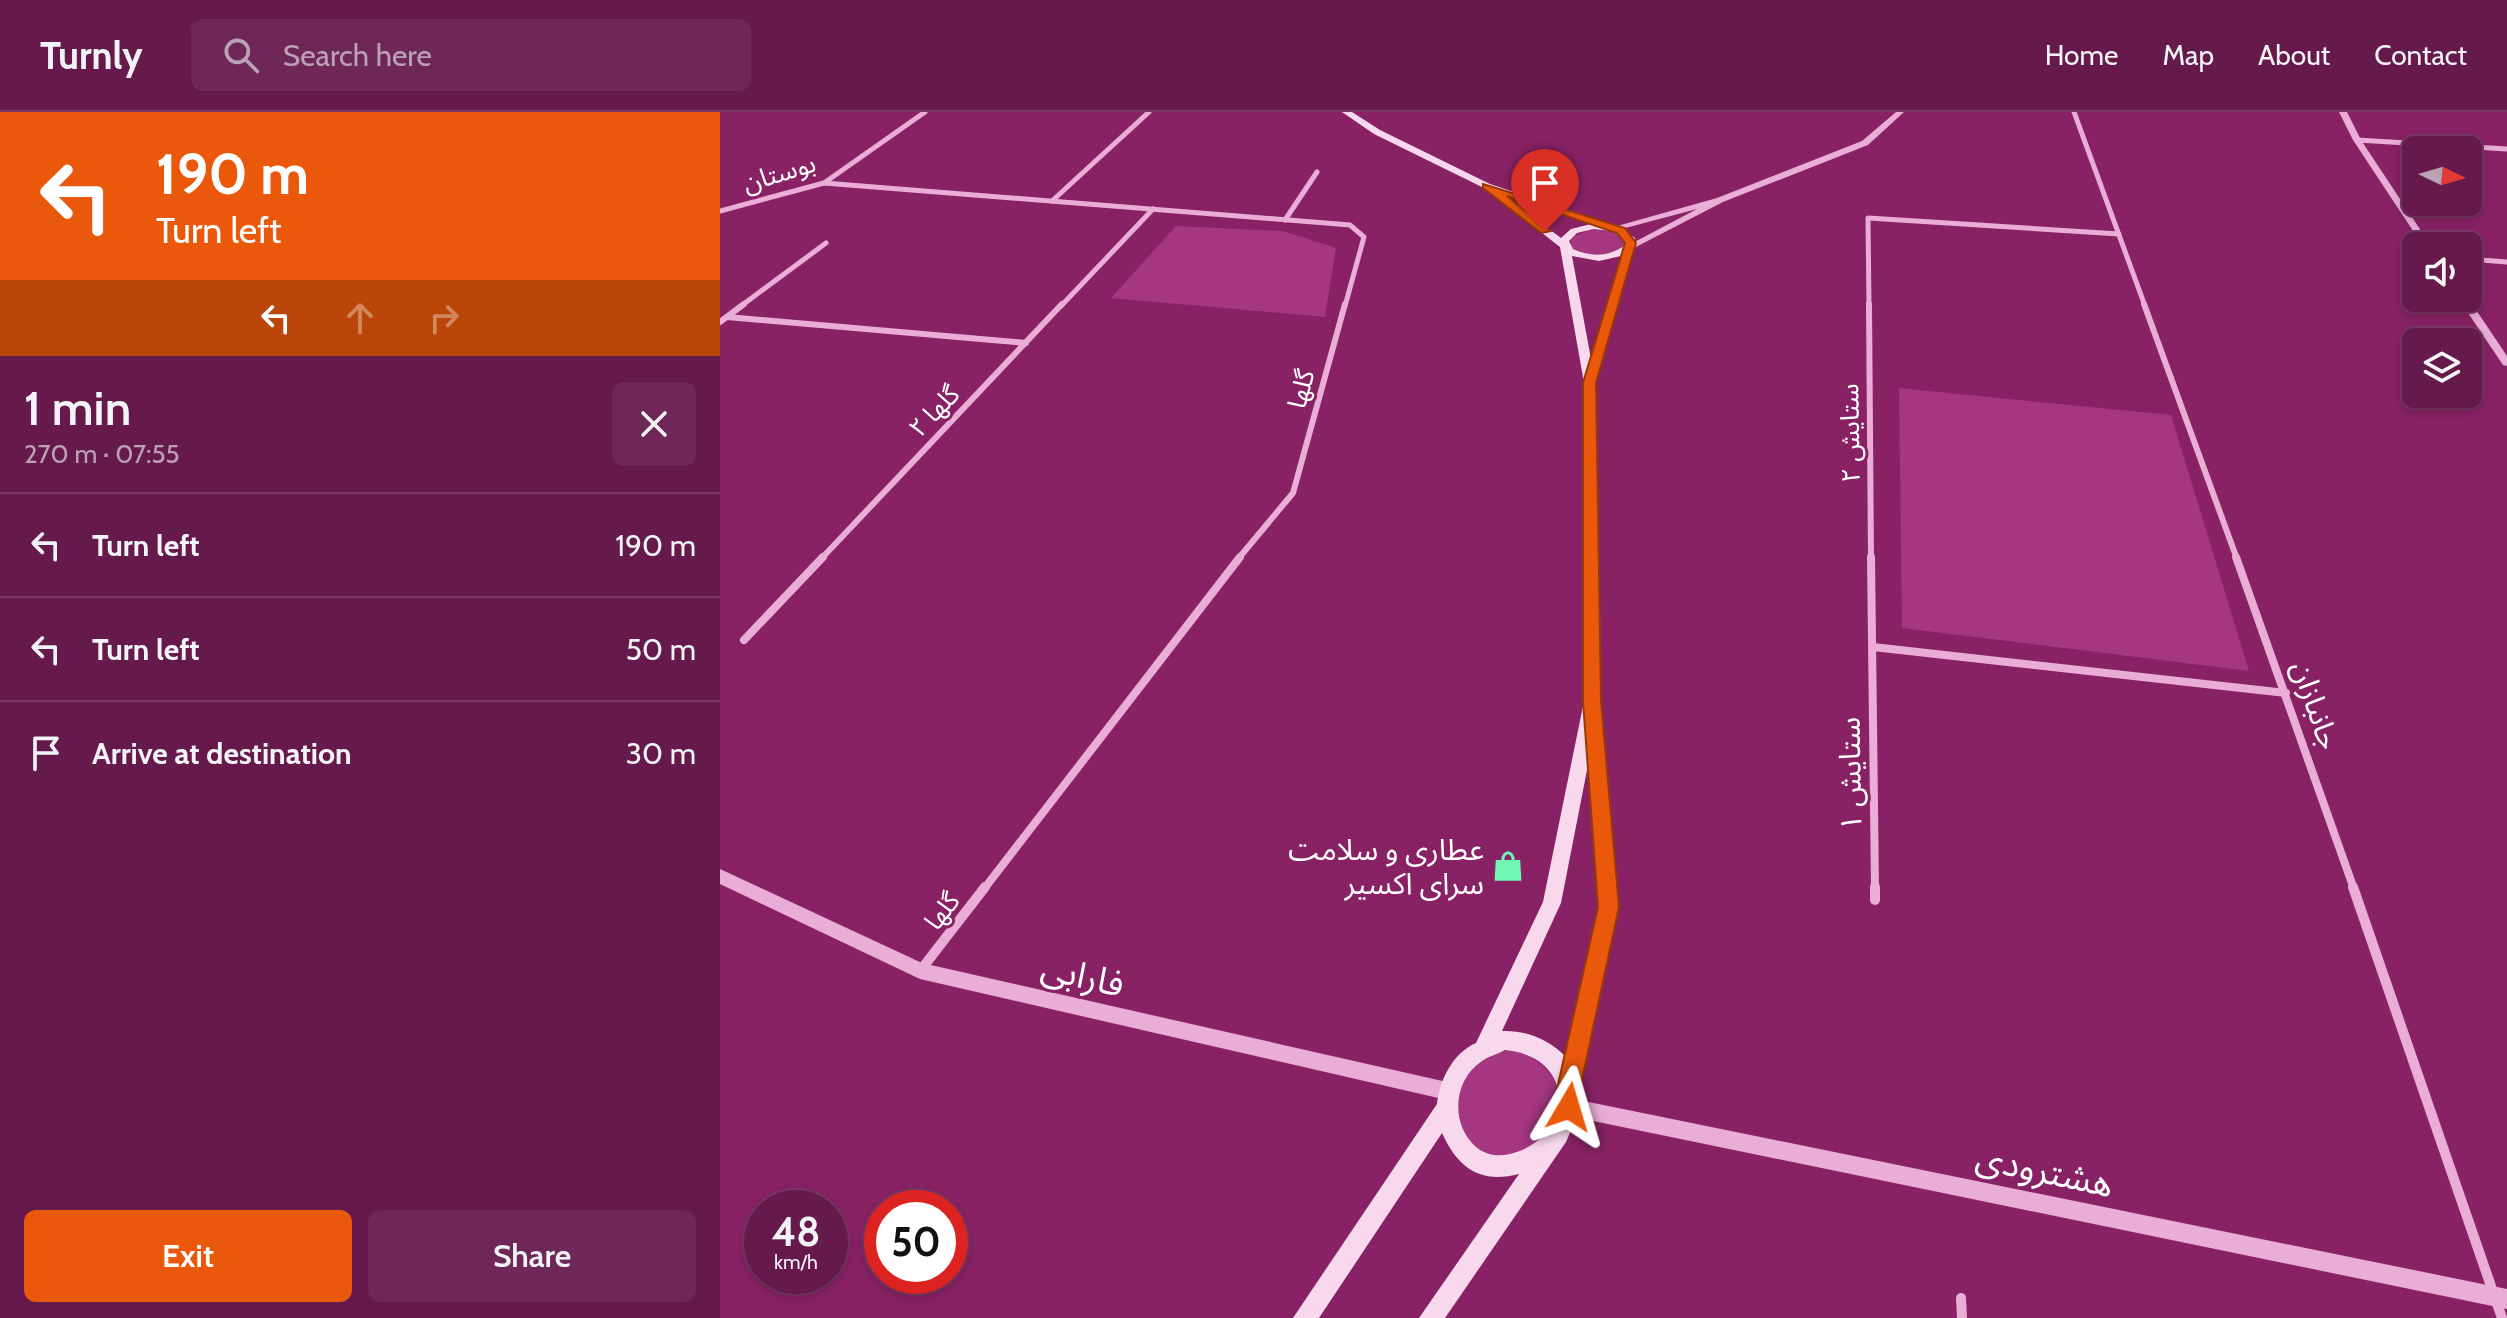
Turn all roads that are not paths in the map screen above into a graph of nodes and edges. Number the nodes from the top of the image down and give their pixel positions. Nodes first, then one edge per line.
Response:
1 (925, 112) edge
2 (1149, 112) edge
3 (1346, 112) edge
4 (1900, 112) edge
5 (2074, 112) edge
6 (2343, 112) edge
7 (2357, 140) junction
8 (2507, 149) edge
9 (1317, 172) dead end
10 (824, 183) junction
11 (1487, 186) junction
12 (1720, 200) junction
13 (1052, 201) junction
14 (1153, 209) junction
15 (720, 211) edge
16 (1285, 220) junction
17 (1614, 228) junction
18 (2418, 232) edge
19 (2119, 234) junction
20 (826, 243) dead end
21 (1565, 246) junction
22 (1629, 247) junction
23 (2482, 260) edge
24 (2507, 262) edge
25 (2472, 312) edge
26 (727, 317) junction
27 (720, 322) edge
28 (1026, 343) junction
29 (2507, 363) edge
30 (1590, 383) junction
31 (744, 640) dead end
32 (1873, 647) junction
33 (2286, 693) junction
34 (1592, 701) junction
35 (720, 876) edge
36 (1875, 900) dead end
37 (920, 971) junction
38 (1485, 1045) junction
39 (1568, 1098) junction
40 (1446, 1100) junction
41 (1555, 1141) junction
42 (1961, 1298) dead end
43 (2501, 1298) edge
44 (1305, 1318) edge
45 (1431, 1318) edge
46 (1962, 1318) edge
47 (2502, 1318) edge

1 - 10 street, بوستان
2 - 13 street
3 - 11 main road
4 - 12 street
5 - 19 street, جانبازان
6 - 7 street
7 - 8 street
7 - 18 street
9 - 16 street
10 - 13 street, گلها
10 - 15 street, بوستان
11 - 17 main road
11 - 21 main road
12 - 17 street
12 - 22 street
13 - 14 street, گلها
14 - 16 street, گلها
14 - 28 street, گلها ۲
16 - 37 street, گلها
17 - 21 main road
17 - 22 main road
19 - 32 street, ستایش ۲
19 - 33 street, جانبازان
20 - 26 street
21 - 22 main road
21 - 30 main road
22 - 30 main road
23 - 24 street
25 - 29 street
26 - 27 street
26 - 28 street
28 - 31 street, گلها ۲
30 - 34 main road
32 - 33 street
32 - 36 street, ستایش ۱
33 - 43 street, جانبازان
34 - 38 main road
34 - 39 main road
35 - 37 street, فارابی
37 - 40 street, فارابی
38 - 39 main road
38 - 40 main road
39 - 41 main road
39 - 43 street, هشترودی
40 - 41 main road
40 - 44 main road
41 - 45 main road
42 - 46 street
43 - 47 street, جانبازان

